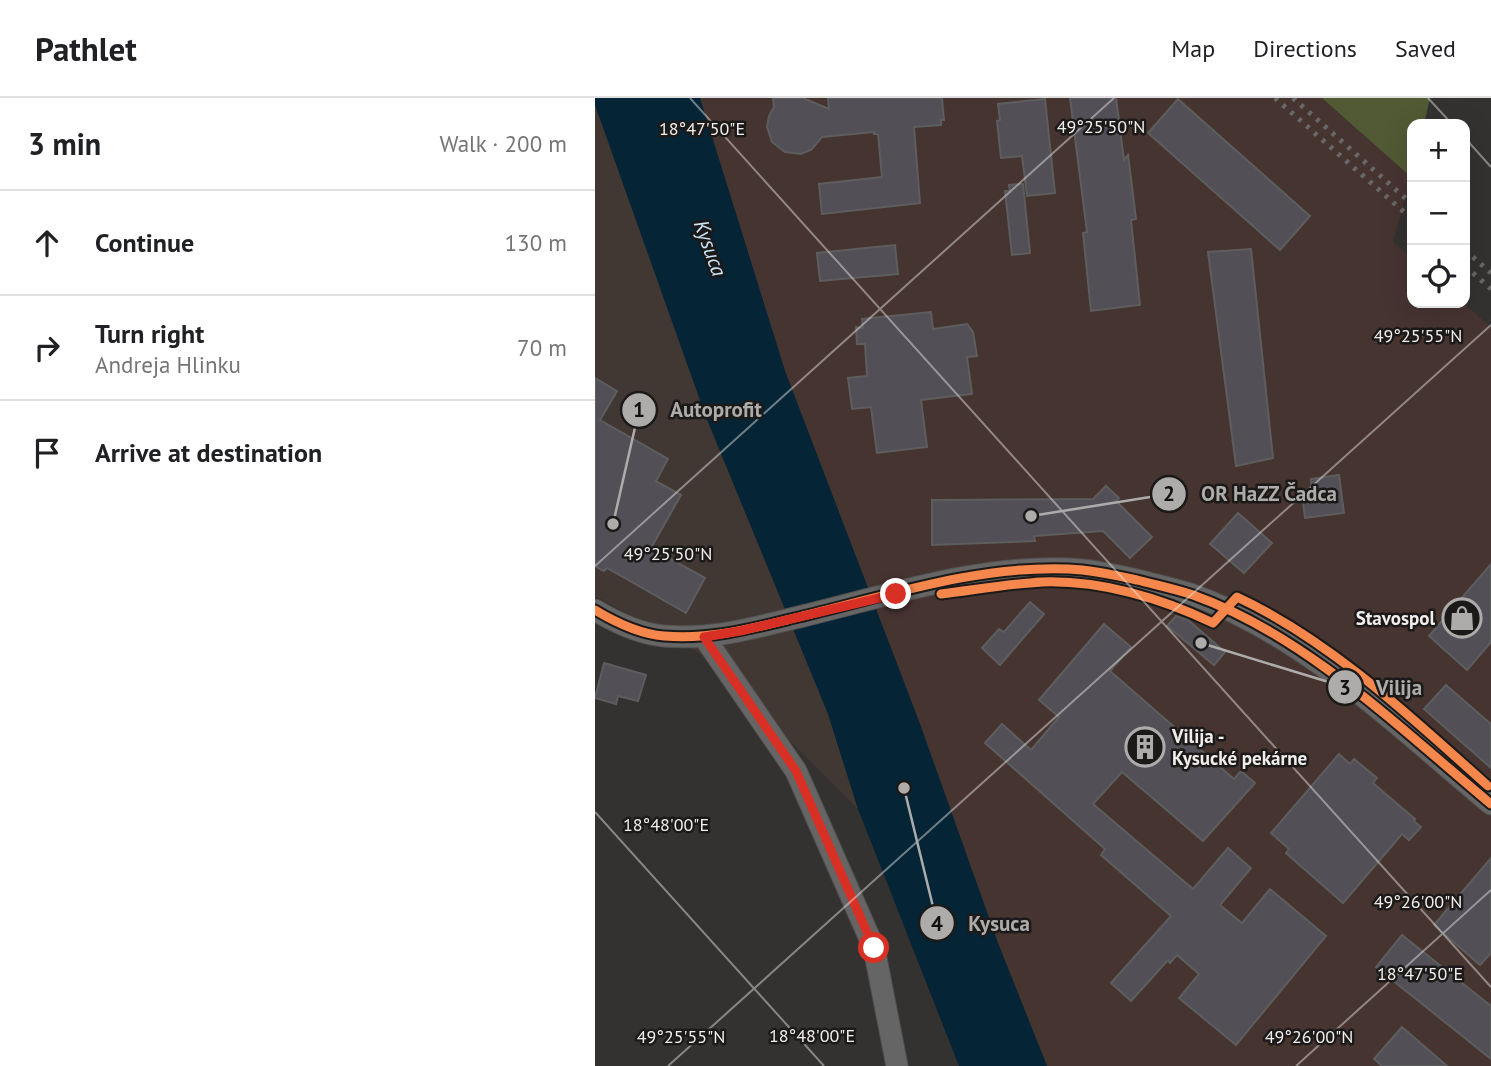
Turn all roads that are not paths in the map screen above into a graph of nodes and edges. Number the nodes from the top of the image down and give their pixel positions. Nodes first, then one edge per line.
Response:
1 (595, 610) edge
2 (704, 637) junction
3 (1491, 804) edge
4 (897, 1066) edge

1 - 2 street
2 - 3 street
2 - 4 street

